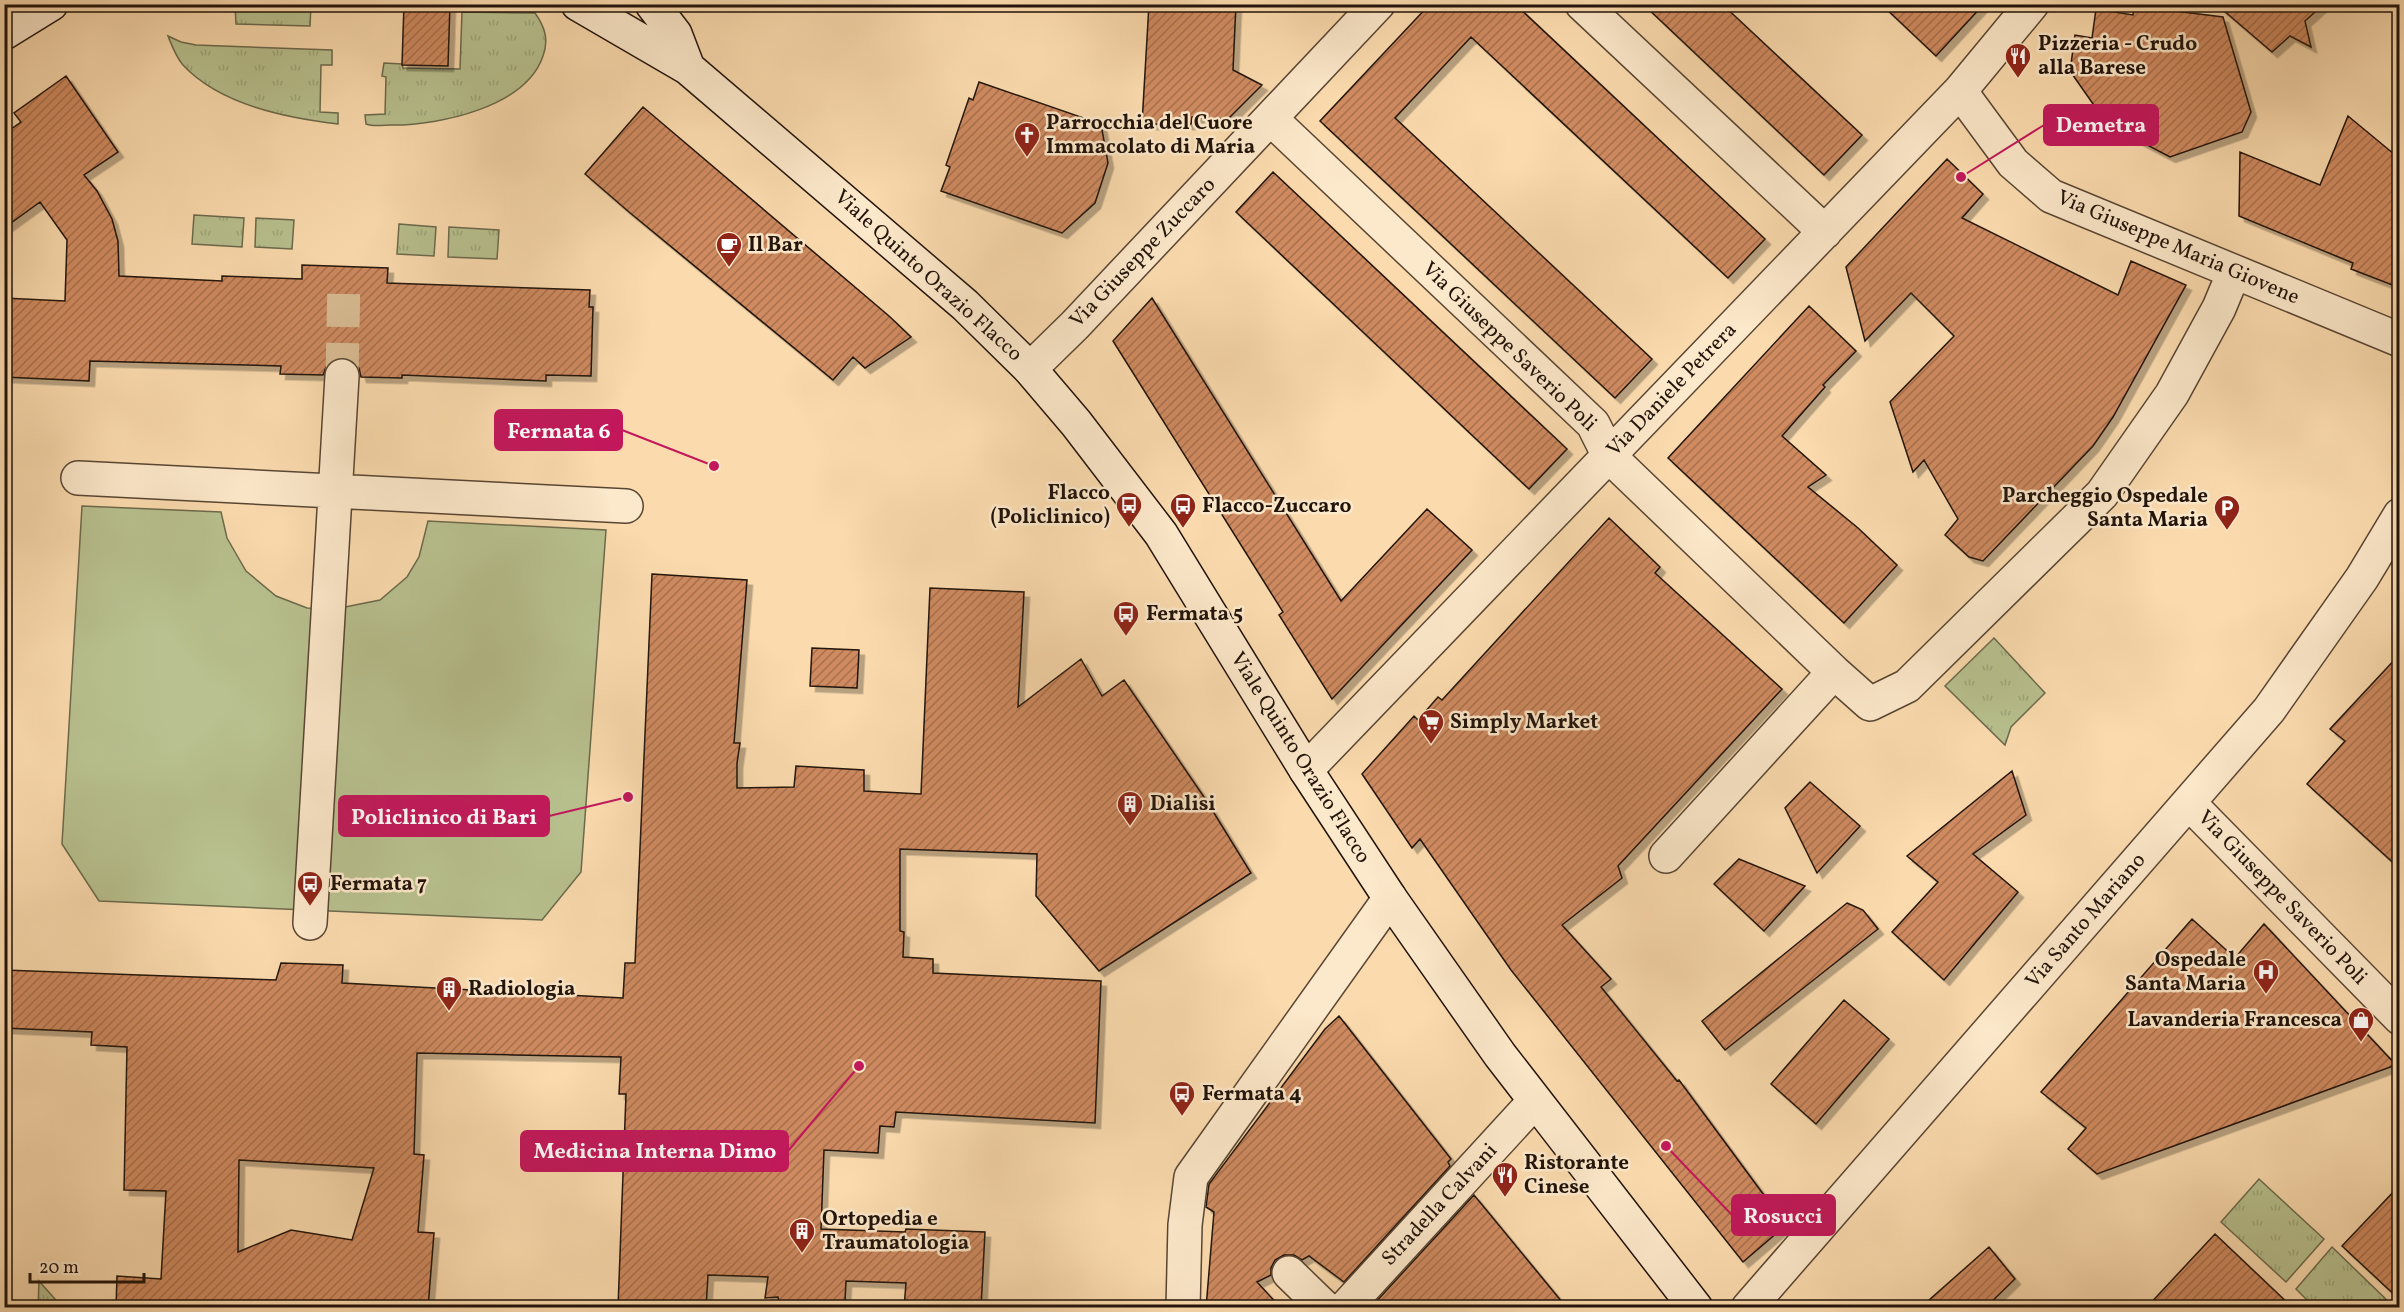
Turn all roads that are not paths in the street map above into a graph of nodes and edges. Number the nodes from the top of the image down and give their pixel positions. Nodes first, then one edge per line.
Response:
1 (51, 4) edge
2 (578, 4) edge
3 (651, 4) edge
4 (1378, 4) edge
5 (1582, 4) edge
6 (2032, 4) edge
7 (676, 19) edge
8 (4, 33) edge
9 (688, 68) junction
10 (1960, 91) junction
11 (1271, 119) junction
12 (1825, 231) junction
13 (2234, 272) junction
14 (2400, 340) edge
15 (1030, 369) junction
16 (342, 376) tunnel mouth
17 (1609, 456) junction
18 (78, 478) dead end
19 (336, 491) junction
20 (626, 506) dead end
21 (2400, 515) edge
22 (1833, 672) junction
23 (1306, 770) junction
24 (2189, 803) junction
25 (1666, 856) dead end
26 (1390, 898) junction
27 (310, 922) dead end
28 (2400, 1018) edge
29 (1534, 1102) junction
30 (1289, 1273) dead end
31 (1183, 1308) edge
32 (1325, 1308) edge
33 (1345, 1308) edge
34 (1696, 1308) edge
35 (1748, 1308) edge

1 - 8 street
2 - 9 street, Viale Quinto Orazio Flacco
3 - 7 street
4 - 11 street, Via Giuseppe Zuccaro
5 - 12 street
6 - 10 street, Via Daniele Petrera
7 - 9 street
9 - 15 street, Viale Quinto Orazio Flacco
10 - 12 street, Via Daniele Petrera
10 - 13 street, Via Giuseppe Maria Giovene
11 - 15 street, Via Giuseppe Zuccaro
11 - 17 street, Via Giuseppe Saverio Poli
12 - 17 street, Via Daniele Petrera
13 - 14 street, Via Giuseppe Maria Giovene
13 - 22 street, Via Giuseppe Saverio Poli
15 - 23 street, Viale Quinto Orazio Flacco
16 - 19 street
17 - 22 street, Via Giuseppe Saverio Poli
17 - 23 street, Via Daniele Petrera
18 - 19 street
19 - 20 street
19 - 27 street
21 - 24 street, Via Santo Mariano
22 - 25 street
23 - 26 street, Viale Quinto Orazio Flacco
24 - 28 street, Via Giuseppe Saverio Poli
24 - 35 street, Via Santo Mariano
26 - 29 street, Viale Quinto Orazio Flacco
26 - 31 street
29 - 33 street, Stradella Calvani
29 - 34 street, Viale Quinto Orazio Flacco
30 - 32 street

